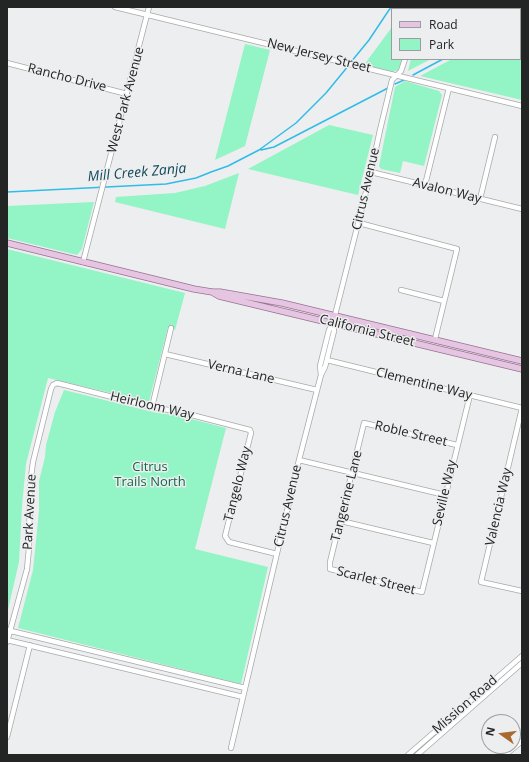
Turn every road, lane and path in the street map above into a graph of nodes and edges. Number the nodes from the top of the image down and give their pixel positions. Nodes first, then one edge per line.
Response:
1 (115, 7) edge
2 (149, 7) edge
3 (147, 15) junction
4 (405, 60) edge
5 (7, 63) edge
6 (397, 76) junction
7 (449, 88) junction
8 (127, 94) junction
9 (522, 106) edge
10 (495, 137) dead end
11 (371, 172) junction
12 (425, 185) junction
13 (480, 198) junction
14 (522, 209) edge
15 (359, 223) junction
16 (7, 243) edge
17 (83, 262) junction
18 (401, 290) dead end
19 (212, 292) junction
20 (444, 301) junction
21 (335, 316) junction
22 (333, 323) junction
23 (172, 328) dead end
24 (435, 339) junction
25 (165, 354) junction
26 (327, 360) junction
27 (522, 361) edge
28 (522, 369) edge
29 (321, 375) junction
30 (53, 385) joint
31 (317, 390) junction
32 (470, 395) junction
33 (152, 407) junction
34 (522, 408) edge
35 (364, 423) joint
36 (250, 430) joint
37 (457, 445) junction
38 (299, 460) junction
39 (352, 473) junction
40 (444, 495) junction
41 (341, 521) junction
42 (433, 544) junction
43 (277, 554) junction
44 (330, 569) joint
45 (422, 592) joint
46 (522, 592) edge
47 (9, 630) edge
48 (7, 641) edge
49 (30, 645) junction
50 (522, 656) edge
51 (125, 659) junction
52 (522, 663) edge
53 (122, 668) junction
54 (245, 688) junction
55 (242, 697) junction
56 (8, 729) edge
57 (7, 737) edge
58 (231, 748) dead end
59 (408, 755) edge
60 (417, 755) edge

1 - 3 street, New Jersey Street
2 - 3 street, West Park Avenue
3 - 6 street, New Jersey Street
3 - 8 street, West Park Avenue
4 - 6 street, Citrus Avenue
5 - 8 street, Rancho Drive
6 - 7 street, New Jersey Street
6 - 11 street, Citrus Avenue
7 - 9 street, New Jersey Street
7 - 12 street
8 - 17 street, West Park Avenue
10 - 13 street
11 - 12 street, Avalon Way
11 - 15 street, Citrus Avenue
12 - 13 street, Avalon Way
13 - 14 street, Avalon Way
15 - 20 street
15 - 21 street, Citrus Avenue
16 - 17 main road, California Street
17 - 19 main road, California Street
18 - 20 street
19 - 21 main road, California Street
19 - 22 main road, California Street
20 - 24 street
21 - 22 street, Citrus Avenue
21 - 24 main road, California Street
22 - 26 street, Citrus Avenue
22 - 28 main road, California Street
22 - 29 street, Citrus Avenue
23 - 25 street
24 - 27 main road, California Street
25 - 31 street, Verna Lane
25 - 33 street
26 - 29 street, Citrus Avenue
26 - 32 street, Clementine Way
29 - 31 street, Citrus Avenue
30 - 33 street, Heirloom Way
30 - 47 street, Park Avenue
31 - 38 street, Citrus Avenue
32 - 34 street, Clementine Way
32 - 37 street, Seville Way
33 - 36 street, Heirloom Way
34 - 46 street, Valencia Way
35 - 37 street, Roble Street
35 - 39 street, Tangerine Lane
36 - 43 street, Tangelo Way
37 - 40 street, Seville Way
38 - 39 street
38 - 43 street, Citrus Avenue
39 - 40 street
39 - 41 street, Tangerine Lane
40 - 42 street, Seville Way
41 - 42 street
41 - 44 street, Tangerine Lane
42 - 45 street, Seville Way
43 - 54 street, Citrus Avenue
44 - 45 street, Scarlet Street
47 - 48 street, Park Avenue
47 - 51 street
48 - 49 street
49 - 53 street
49 - 56 street
50 - 59 street, Mission Road
51 - 53 street
51 - 54 street
52 - 60 street, Mission Road
53 - 55 street
54 - 55 street, Citrus Avenue
55 - 58 street, Citrus Avenue
56 - 57 street

